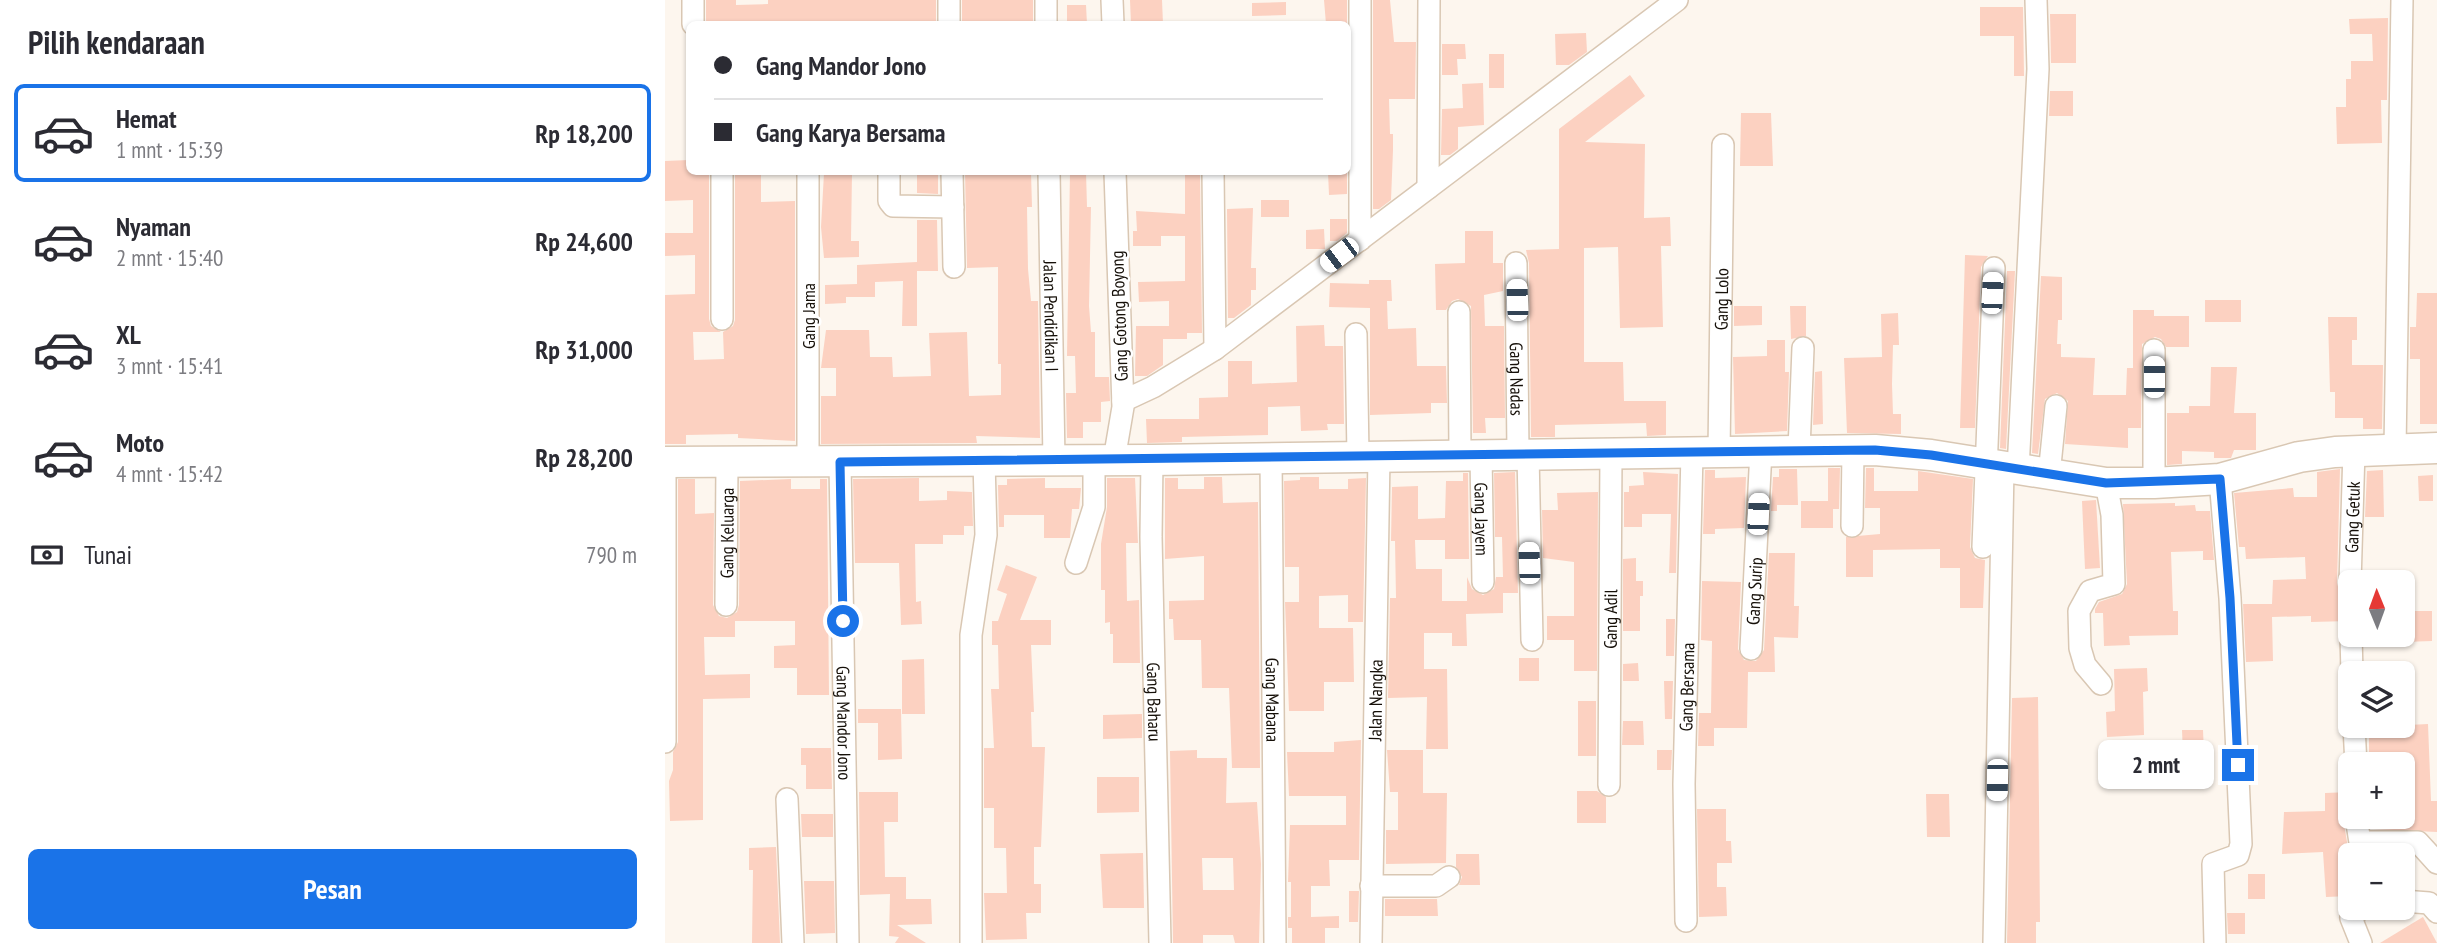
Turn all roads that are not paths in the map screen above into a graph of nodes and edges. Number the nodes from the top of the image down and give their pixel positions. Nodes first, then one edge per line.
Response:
1 (693, 0) edge
2 (949, 0) edge
3 (1046, 0) edge
4 (1112, 0) edge
5 (1360, 0) edge
6 (1429, 0) edge
7 (1677, 0) edge
8 (2035, 0) edge
9 (2402, 0) edge
10 (1658, 7) edge
11 (693, 21) edge
12 (949, 21) edge
13 (1047, 21) edge
14 (1112, 21) edge
15 (1723, 145) dead end
16 (722, 175) edge
17 (808, 175) edge
18 (889, 175) edge
19 (952, 175) edge
20 (1049, 175) edge
21 (1115, 175) edge
22 (1213, 175) edge
23 (1428, 188) junction
24 (953, 207) junction
25 (1360, 240) junction
26 (1516, 263) dead end
27 (954, 267) dead end
28 (1994, 268) dead end
29 (1459, 312) dead end
30 (722, 319) dead end
31 (1356, 334) dead end
32 (1803, 348) dead end
33 (1215, 349) junction
34 (2154, 350) dead end
35 (1123, 404) junction
36 (2056, 406) dead end
37 (2437, 448) edge
38 (2395, 449) junction
39 (1761, 450) junction
40 (1799, 450) junction
41 (1853, 450) junction
42 (2354, 450) junction
43 (1611, 453) junction
44 (1705, 453) junction
45 (1470, 454) junction
46 (1523, 454) junction
47 (1369, 456) junction
48 (1271, 457) junction
49 (1084, 460) junction
50 (1152, 460) junction
51 (808, 461) junction
52 (984, 461) junction
53 (665, 462) edge
54 (727, 462) junction
55 (840, 462) junction
56 (2002, 467) junction
57 (2049, 475) junction
58 (2220, 479) junction
59 (2106, 483) junction
60 (2154, 483) junction
61 (1852, 526) dead end
62 (1983, 547) dead end
63 (1076, 563) dead end
64 (2350, 570) edge
65 (1483, 582) dead end
66 (726, 605) dead end
67 (1532, 640) dead end
68 (1751, 649) dead end
69 (2101, 684) dead end
70 (665, 742) edge
71 (1609, 785) dead end
72 (787, 799) dead end
73 (2410, 843) edge
74 (2437, 863) edge
75 (1449, 877) dead end
76 (1371, 886) junction
77 (2415, 902) edge
78 (2437, 912) edge
79 (2352, 920) edge
80 (1686, 921) dead end
81 (793, 943) edge
82 (848, 943) edge
83 (971, 943) edge
84 (1160, 943) edge
85 (1275, 943) edge
86 (1371, 943) edge
87 (1994, 943) edge
88 (2215, 943) edge
89 (2361, 943) edge

1 - 11 street
2 - 12 street
3 - 13 street
4 - 14 street
5 - 25 street
6 - 23 street
7 - 10 street
8 - 56 street
9 - 38 street
10 - 23 street
15 - 44 street, Gang Lolo
16 - 30 street
17 - 51 street, Gang Jama
18 - 24 street
19 - 24 street
20 - 49 street, Jalan Pendidikan I
21 - 35 street, Gang Gotong Boyong
22 - 33 street
23 - 25 street
24 - 27 street
25 - 33 street
26 - 46 street, Gang Nadas
28 - 56 street
29 - 45 street, Gang Jayem
31 - 47 street, Jalan Nangka
32 - 40 street
33 - 35 street
34 - 60 street
35 - 49 street, Gang Gotong Boyong
36 - 57 street
37 - 38 highway
38 - 42 highway
39 - 40 highway
39 - 44 highway
39 - 68 street, Gang Surip
40 - 41 highway
41 - 56 highway
41 - 61 street
42 - 58 highway
42 - 64 street, Gang Getuk
43 - 44 highway
43 - 46 highway
43 - 71 street, Gang Adil
44 - 80 street, Gang Bersama
45 - 46 highway
45 - 47 highway
45 - 65 street, Gang Jayem
46 - 67 street, Gang Nadas
47 - 48 highway
47 - 76 street, Jalan Nangka
48 - 50 highway
48 - 85 street, Gang Mabana
49 - 50 highway
49 - 52 highway
49 - 63 street
50 - 84 street, Gang Baharu
51 - 54 highway
51 - 55 highway
52 - 55 highway
52 - 83 street
53 - 54 highway
53 - 70 street
54 - 66 street, Gang Keluarga
55 - 82 street, Gang Mandor Jono
56 - 57 highway
56 - 62 street
56 - 87 street
57 - 59 highway
58 - 60 highway
58 - 88 street
59 - 60 highway
59 - 69 street
72 - 81 street
73 - 74 street
75 - 76 street
76 - 86 street, Jalan Nangka
77 - 78 street
79 - 89 street

